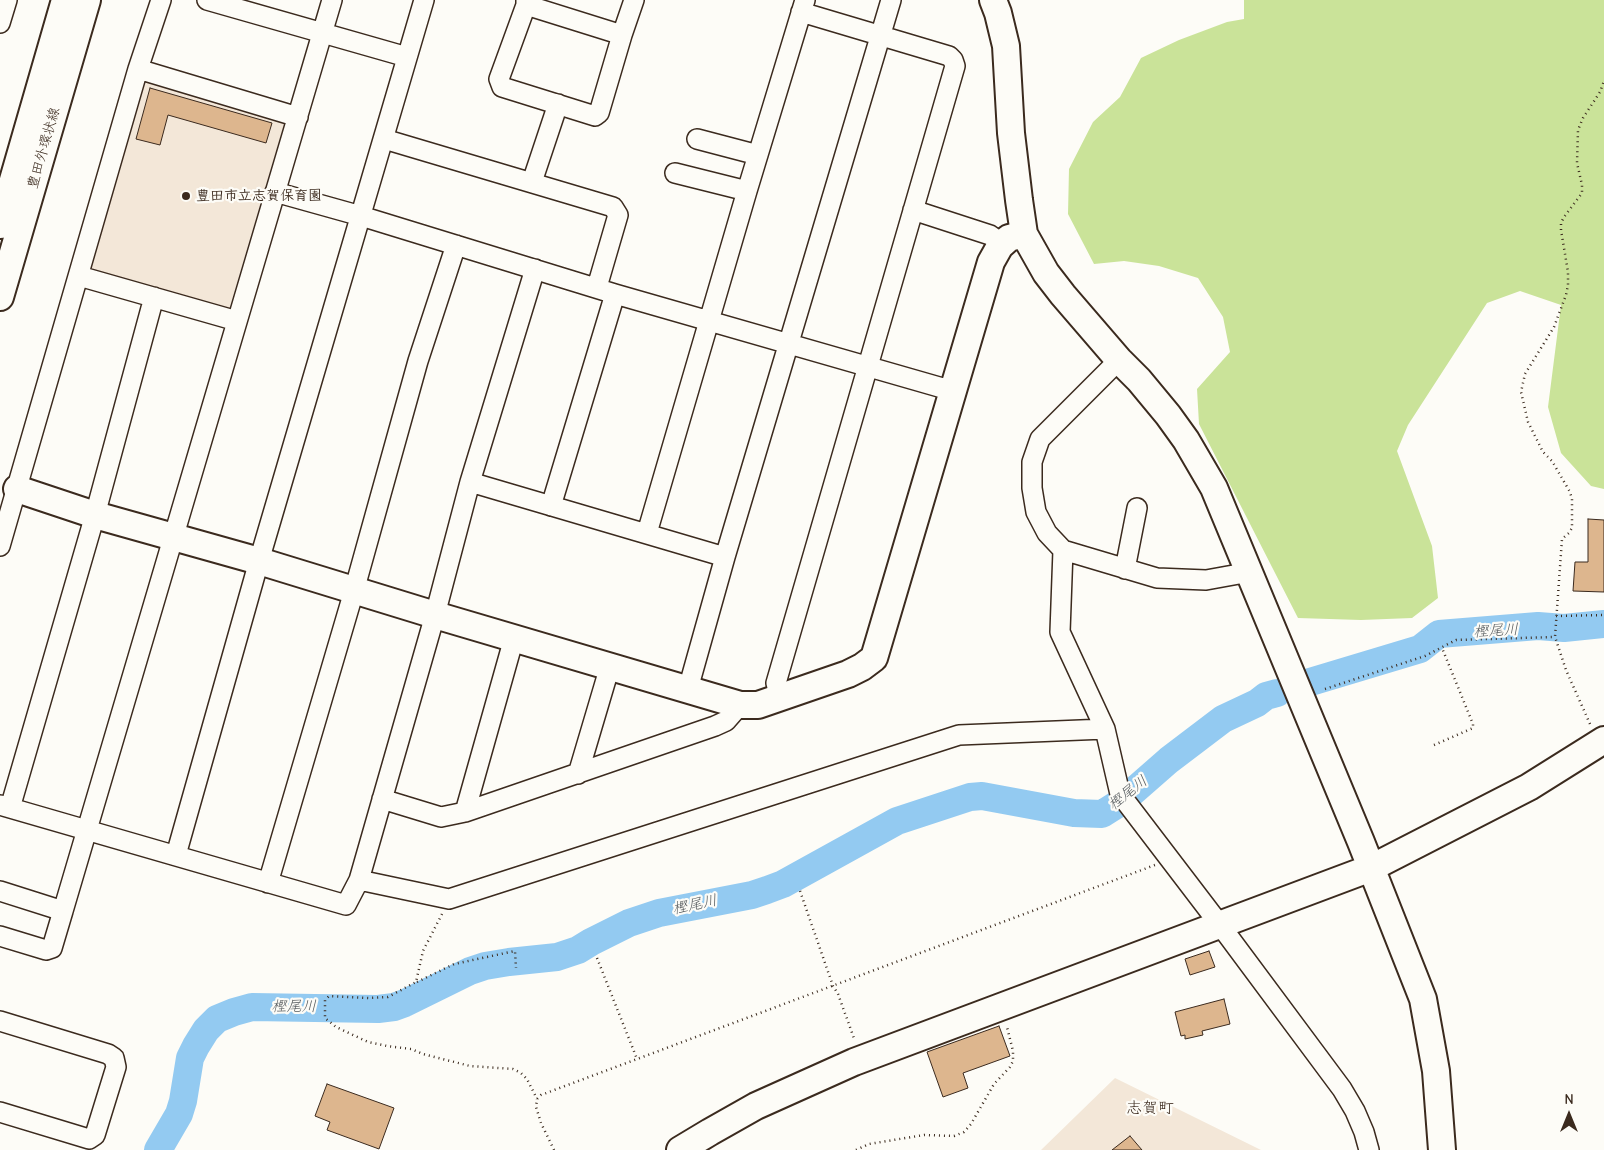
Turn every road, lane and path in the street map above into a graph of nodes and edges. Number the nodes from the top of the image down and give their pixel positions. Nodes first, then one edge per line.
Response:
1 (7, 0) edge
2 (66, 0) edge
3 (87, 0) edge
4 (161, 0) edge
5 (207, 0) edge
6 (332, 0) edge
7 (424, 0) edge
8 (634, 0) edge
9 (891, 0) edge
10 (993, 0) edge
11 (526, 3) edge
12 (246, 5) edge
13 (803, 6) edge
14 (0, 23) edge
15 (323, 32) junction
16 (622, 35) junction
17 (880, 36) junction
18 (408, 58) junction
19 (138, 69) junction
20 (1604, 81) edge
21 (558, 104) junction
22 (298, 117) junction
23 (384, 139) junction
24 (697, 139) dead end
25 (758, 155) junction
26 (674, 173) dead end
27 (532, 182) junction
28 (747, 191) junction
29 (275, 192) junction
30 (913, 210) junction
31 (361, 216) junction
32 (0, 225) edge
33 (1014, 239) junction
34 (456, 245) junction
35 (535, 269) junction
36 (79, 276) junction
37 (597, 287) junction
38 (615, 294) junction
39 (0, 297) edge
40 (154, 297) junction
41 (710, 320) junction
42 (237, 322) junction
43 (788, 344) junction
44 (1119, 360) junction
45 (868, 367) junction
46 (953, 391) junction
47 (470, 482) junction
48 (8, 486) edge
49 (551, 506) junction
50 (1137, 508) dead end
51 (95, 515) junction
52 (647, 533) junction
53 (174, 538) junction
54 (0, 546) edge
55 (1063, 550) junction
56 (725, 557) junction
57 (259, 561) junction
58 (1125, 569) junction
59 (1250, 572) junction
60 (354, 591) junction
61 (1604, 615) edge
62 (435, 616) junction
63 (1556, 616) junction
64 (1555, 637) junction
65 (514, 638) junction
66 (1442, 647) junction
67 (610, 666) junction
68 (1325, 689) dead end
69 (688, 690) junction
70 (780, 699) junction
71 (740, 705) junction
72 (1105, 729) junction
73 (1603, 741) edge
74 (1434, 745) dead end
75 (578, 774) junction
76 (382, 799) junction
77 (5, 807) edge
78 (465, 812) junction
79 (88, 830) junction
80 (176, 855) junction
81 (1170, 860) junction
82 (1371, 868) junction
83 (359, 880) junction
84 (268, 883) junction
85 (800, 891) dead end
86 (0, 892) edge
87 (449, 899) junction
88 (63, 911) junction
89 (1220, 925) junction
90 (0, 936) edge
91 (597, 958) dead end
92 (516, 968) dead end
93 (416, 982) junction
94 (833, 986) junction
95 (1000, 1006) junction
96 (0, 1021) edge
97 (637, 1059) junction
98 (861, 1059) junction
99 (537, 1099) junction
100 (0, 1112) edge
101 (554, 1150) edge
102 (680, 1150) edge
103 (856, 1150) edge
104 (1369, 1150) edge
105 (1442, 1150) edge

1 - 14 street
2 - 32 street, 豊田外環状線
3 - 39 street, 豊田外環状線
4 - 19 street
5 - 12 street
6 - 15 street
7 - 18 street
8 - 16 street
9 - 17 street
10 - 33 street
11 - 16 street
11 - 21 street
12 - 15 street
13 - 17 street
13 - 25 street
15 - 18 street
15 - 22 street
16 - 21 street
17 - 30 street
17 - 43 street
18 - 23 street
19 - 22 street
19 - 36 street
20 - 63 path
21 - 27 street
22 - 29 street
23 - 27 street
23 - 31 street
24 - 25 street
25 - 28 street
26 - 28 street
27 - 37 street
28 - 41 street
29 - 31 street
29 - 42 street
30 - 33 street
30 - 45 street
31 - 34 street
31 - 57 street
33 - 44 street
33 - 46 street
34 - 35 street
34 - 60 street
35 - 37 street
35 - 47 street
36 - 40 street
36 - 48 street
37 - 38 street
38 - 41 street
38 - 49 street
40 - 42 street
40 - 51 street
41 - 43 street
41 - 52 street
42 - 53 street
43 - 45 street
43 - 56 street
44 - 55 street
44 - 59 street
45 - 46 street
45 - 70 street
46 - 70 street
47 - 49 street
47 - 62 street
48 - 51 street
48 - 54 street
49 - 52 street
50 - 58 street
51 - 53 street
51 - 77 street
52 - 56 street
53 - 57 street
53 - 79 street
55 - 58 street
55 - 72 street
56 - 69 street
57 - 60 street
57 - 80 street
58 - 59 street
59 - 82 street
60 - 62 street
60 - 84 street
61 - 63 path
62 - 65 street
62 - 76 street
63 - 64 path
64 - 66 path
64 - 73 path
65 - 67 street
65 - 78 street
66 - 68 path
66 - 74 path
67 - 69 street
67 - 75 street
69 - 71 street
70 - 71 street
71 - 75 street
72 - 81 street
72 - 87 street
73 - 82 street
75 - 78 street
76 - 78 street
76 - 83 street
77 - 79 street
79 - 80 street
79 - 88 street
80 - 84 street
81 - 89 street
81 - 94 path
82 - 89 street
82 - 105 street
83 - 84 street
83 - 87 street
85 - 94 path
86 - 88 street
87 - 93 path
88 - 90 street
89 - 95 street
89 - 104 street
91 - 97 path
92 - 93 path
93 - 99 path
94 - 97 path
94 - 98 path
95 - 98 street
95 - 103 path
96 - 100 street
97 - 99 path
98 - 102 street
99 - 101 path

